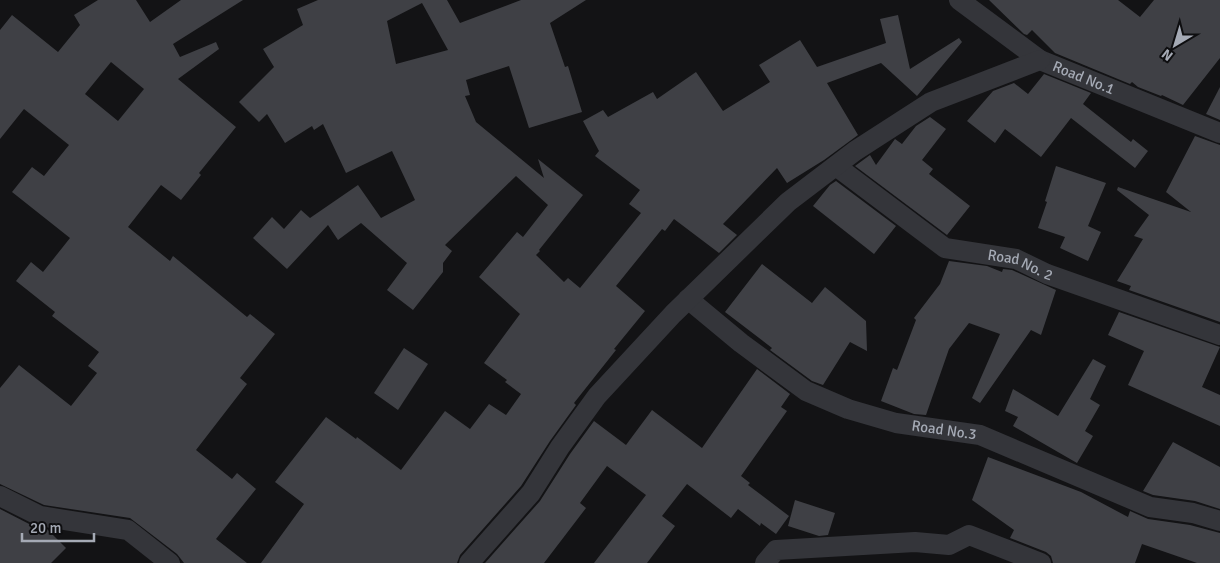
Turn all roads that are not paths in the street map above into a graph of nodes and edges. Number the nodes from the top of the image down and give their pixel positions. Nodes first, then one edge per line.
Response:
1 (959, 0) edge
2 (1040, 60) junction
3 (1220, 134) edge
4 (836, 166) junction
5 (688, 300) junction
6 (1220, 335) edge
7 (0, 496) edge
8 (1220, 521) edge
9 (170, 563) edge
10 (469, 563) edge
11 (765, 563) edge
12 (1042, 563) edge

1 - 2 street, Road No.1
2 - 3 street, Road No.1
2 - 4 street
4 - 5 street
4 - 6 street, Road No. 2
5 - 8 street, Road No.3
5 - 10 street
7 - 9 street
11 - 12 street

